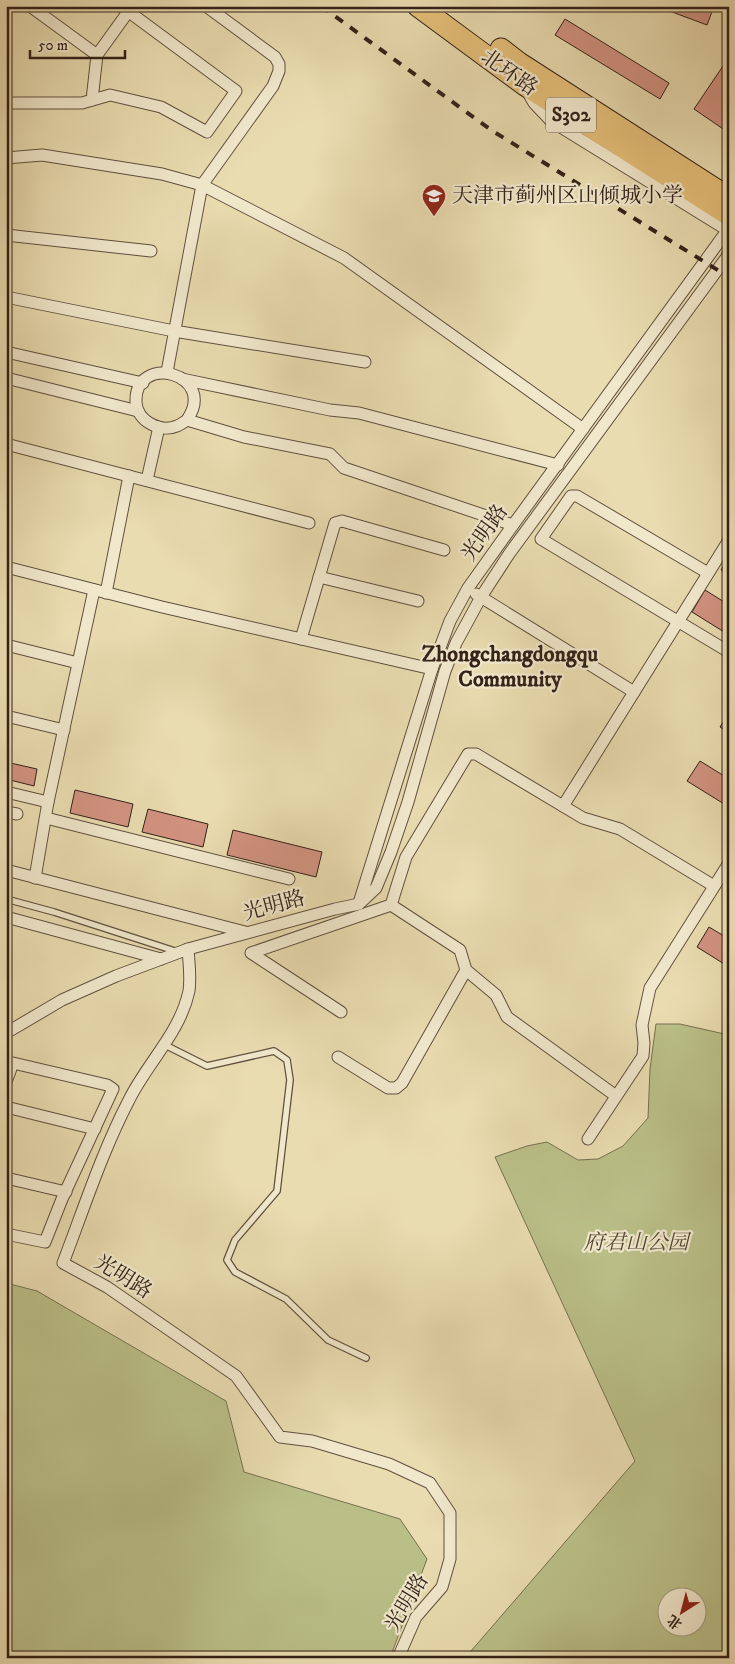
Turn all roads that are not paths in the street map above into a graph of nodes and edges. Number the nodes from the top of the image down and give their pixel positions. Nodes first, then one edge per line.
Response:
1 (30, 6) edge
2 (206, 6) edge
3 (418, 6) edge
4 (443, 6) edge
5 (125, 9) edge
6 (97, 55) junction
7 (92, 100) junction
8 (6, 103) edge
9 (6, 158) edge
10 (202, 185) junction
11 (729, 198) edge
12 (728, 226) edge
13 (6, 236) edge
14 (151, 251) dead end
15 (729, 254) edge
16 (6, 297) edge
17 (174, 331) junction
18 (6, 352) edge
19 (365, 362) dead end
20 (167, 372) junction
21 (6, 378) edge
22 (182, 379) junction
23 (143, 383) junction
24 (138, 411) junction
25 (187, 420) junction
26 (159, 427) junction
27 (583, 429) junction
28 (6, 444) edge
29 (558, 465) junction
30 (129, 476) junction
31 (147, 480) junction
32 (308, 523) dead end
33 (512, 525) junction
34 (729, 540) edge
35 (444, 550) dead end
36 (6, 568) edge
37 (708, 572) junction
38 (320, 577) junction
39 (468, 588) junction
40 (94, 590) junction
41 (106, 593) junction
42 (481, 597) junction
43 (418, 601) dead end
44 (678, 622) junction
45 (301, 638) junction
46 (6, 645) edge
47 (729, 652) edge
48 (78, 663) junction
49 (432, 669) junction
50 (634, 692) junction
51 (6, 716) edge
52 (64, 730) junction
53 (6, 792) edge
54 (48, 802) junction
55 (563, 806) junction
56 (46, 818) junction
57 (729, 862) edge
58 (6, 870) edge
59 (35, 878) junction
60 (289, 879) dead end
61 (714, 886) junction
62 (6, 899) edge
63 (359, 904) junction
64 (391, 905) junction
65 (6, 917) edge
66 (247, 933) junction
67 (184, 951) junction
68 (161, 959) junction
69 (466, 970) junction
70 (341, 1012) dead end
71 (6, 1033) edge
72 (165, 1045) junction
73 (338, 1057) dead end
74 (6, 1082) edge
75 (616, 1096) junction
76 (6, 1107) edge
77 (95, 1129) junction
78 (588, 1139) dead end
79 (6, 1178) edge
80 (66, 1192) junction
81 (6, 1234) edge
82 (366, 1358) dead end
83 (398, 1658) edge

1 - 6 street
2 - 10 street
3 - 12 highway, 北环路 / S302
4 - 11 highway, 北环路 / S302
5 - 6 street
5 - 7 street
6 - 7 street
7 - 8 street
9 - 10 street
10 - 17 street
10 - 27 street
12 - 27 street, 光明路
13 - 14 street
15 - 42 street, 光明路
16 - 17 street
17 - 19 street
17 - 20 street
18 - 23 street
20 - 22 street
20 - 23 street
21 - 24 street
22 - 25 street
22 - 29 street
23 - 24 street
24 - 26 street
25 - 26 street
25 - 33 street
26 - 31 street
27 - 29 street, 光明路
28 - 30 street
29 - 33 street, 光明路
30 - 31 street
30 - 41 street
31 - 32 street
33 - 39 street, 光明路
34 - 37 street
35 - 38 street
36 - 40 street
37 - 44 street
37 - 44 street
38 - 43 street
38 - 45 street
39 - 42 street
39 - 49 street, 光明路
40 - 41 street
40 - 48 street
41 - 45 street
42 - 50 street
42 - 63 street, 光明路
44 - 47 street
44 - 50 street
45 - 49 street
46 - 48 street
48 - 52 street
49 - 63 street, 光明路
50 - 55 street
51 - 52 street
52 - 54 street
53 - 54 street
54 - 56 street
55 - 61 street
55 - 64 street
56 - 59 street
56 - 60 street
57 - 61 street
58 - 59 street
59 - 66 street
61 - 75 street
62 - 67 lane
63 - 66 street, 光明路
64 - 69 street
64 - 70 street
65 - 68 street
66 - 67 street, 光明路
67 - 68 street
67 - 72 street, 光明路
68 - 71 street
69 - 73 street
69 - 75 street
72 - 82 lane
72 - 83 street, 光明路
74 - 77 street
75 - 78 street
76 - 77 street
77 - 80 street
79 - 80 street
80 - 81 street

